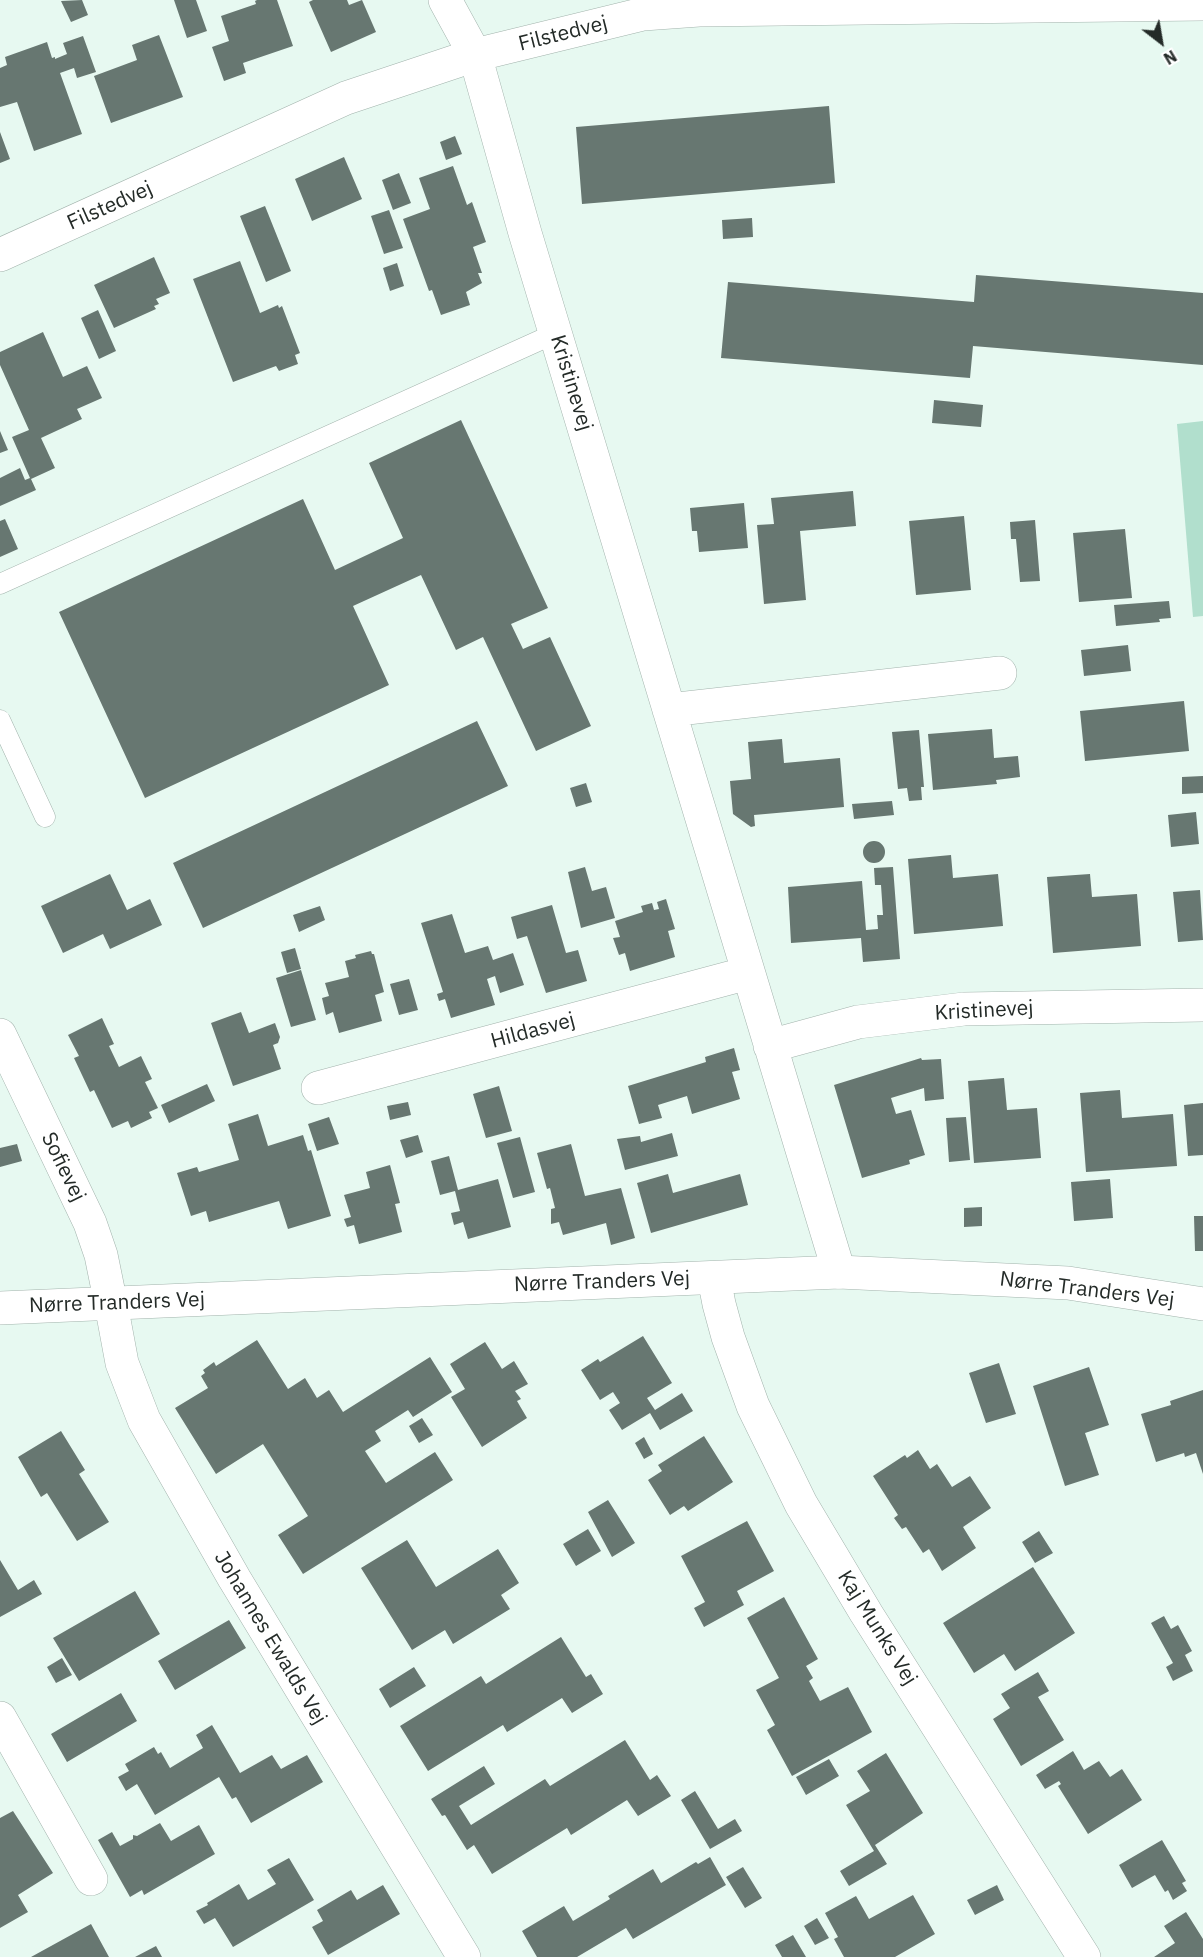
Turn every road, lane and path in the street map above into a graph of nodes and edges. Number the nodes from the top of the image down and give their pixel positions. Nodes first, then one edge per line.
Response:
1 (445, 0) edge
2 (898, 4) edge
3 (1203, 4) edge
4 (475, 55) junction
5 (0, 255) edge
6 (556, 333) junction
7 (0, 584) edge
8 (1000, 673) dead end
9 (669, 710) junction
10 (0, 720) edge
11 (45, 817) dead end
12 (747, 973) junction
13 (1203, 1005) edge
14 (0, 1035) edge
15 (770, 1046) junction
16 (318, 1088) dead end
17 (839, 1272) junction
18 (714, 1278) junction
19 (111, 1304) junction
20 (1203, 1304) edge
21 (0, 1308) edge
22 (0, 1718) edge
23 (91, 1879) dead end
24 (464, 1957) edge
25 (1084, 1957) edge

1 - 4 street, Kristinevej
2 - 3 street, Filstedvej
2 - 4 street, Filstedvej
4 - 5 street, Filstedvej
4 - 6 street, Kristinevej
6 - 7 lane
6 - 9 street, Kristinevej
8 - 9 street
9 - 12 street, Kristinevej
10 - 11 lane
12 - 15 street, Kristinevej
12 - 16 street, Hildasvej
13 - 15 street, Kristinevej
14 - 19 street, Sofievej
15 - 17 street, Kristinevej
17 - 18 street, Nørre Tranders Vej
17 - 20 street, Nørre Tranders Vej
18 - 19 street, Nørre Tranders Vej
18 - 25 street, Kaj Munks Vej
19 - 21 street, Nørre Tranders Vej
19 - 24 street, Johannes Ewalds Vej
22 - 23 street

